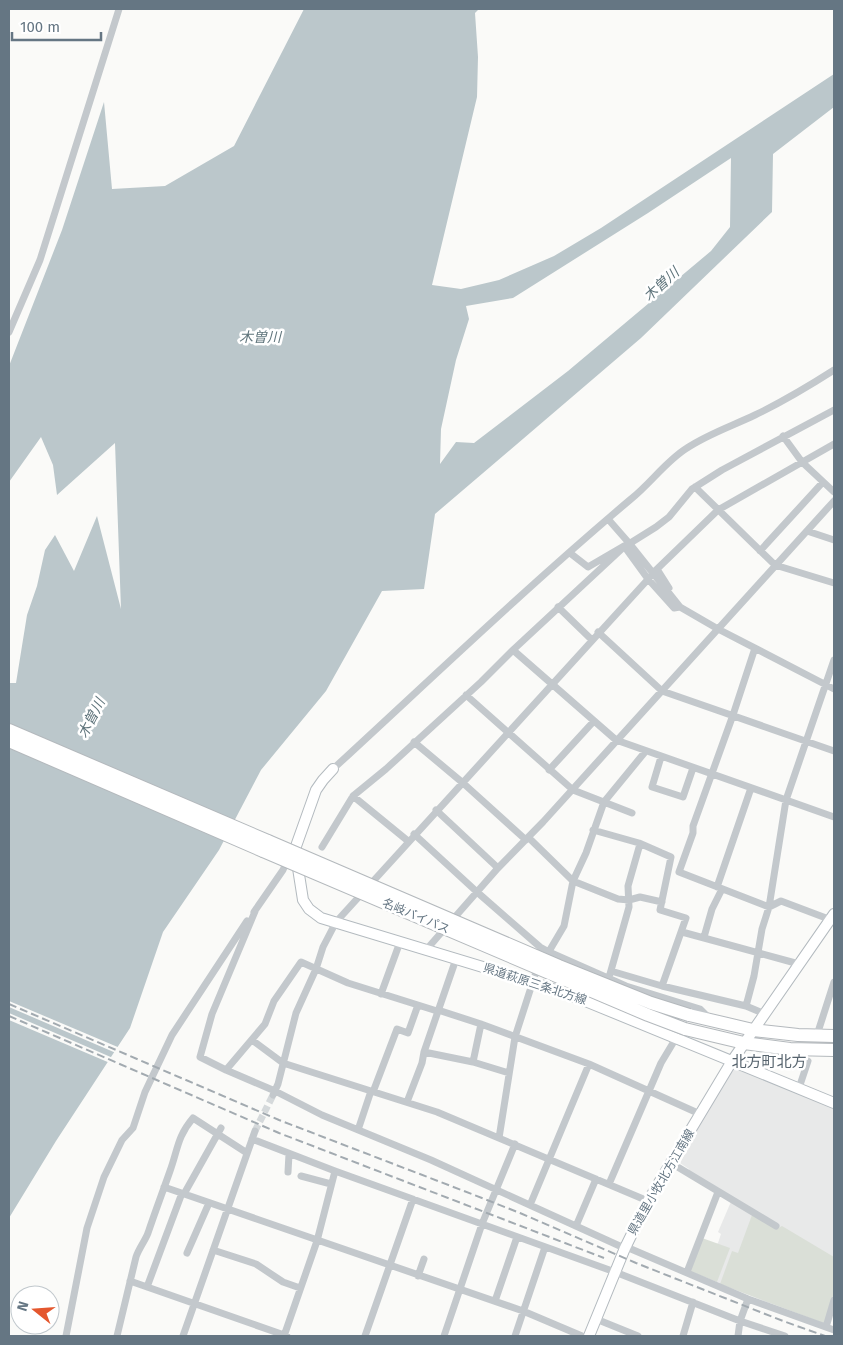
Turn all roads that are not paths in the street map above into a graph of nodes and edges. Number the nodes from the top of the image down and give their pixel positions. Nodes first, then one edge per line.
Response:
1 (118, 9) edge
2 (9, 332) edge
3 (834, 370) edge
4 (834, 410) edge
5 (783, 436) junction
6 (834, 444) edge
7 (802, 462) junction
8 (823, 482) junction
9 (695, 487) junction
10 (834, 492) edge
11 (834, 502) edge
12 (718, 510) junction
13 (608, 519) junction
14 (807, 531) junction
15 (834, 540) edge
16 (627, 544) junction
17 (760, 551) junction
18 (570, 553) junction
19 (775, 565) junction
20 (652, 574) junction
21 (834, 583) edge
22 (680, 607) junction
23 (558, 608) junction
24 (718, 629) junction
25 (598, 632) junction
26 (592, 640) junction
27 (756, 648) junction
28 (513, 650) junction
29 (834, 660) edge
30 (552, 683) junction
31 (826, 684) junction
32 (834, 689) edge
33 (662, 691) junction
34 (466, 695) junction
35 (733, 715) junction
36 (594, 721) junction
37 (9, 730) edge
38 (508, 734) junction
39 (616, 740) junction
40 (806, 740) junction
41 (9, 741) edge
42 (414, 742) junction
43 (834, 751) edge
44 (645, 752) junction
45 (661, 758) junction
46 (693, 768) junction
47 (333, 769) joint
48 (549, 770) junction
49 (711, 774) junction
50 (463, 783) junction
51 (751, 788) junction
52 (573, 790) junction
53 (353, 796) junction
54 (786, 800) junction
55 (604, 802) junction
56 (436, 810) junction
57 (632, 814) dead end
58 (834, 817) edge
59 (594, 830) junction
60 (414, 834) junction
61 (528, 839) junction
62 (408, 841) junction
63 (640, 844) junction
64 (322, 846) dead end
65 (296, 849) junction
66 (669, 867) junction
67 (498, 868) junction
68 (679, 872) junction
69 (573, 881) junction
70 (719, 888) junction
71 (477, 892) junction
72 (629, 900) junction
73 (662, 902) junction
74 (769, 907) junction
75 (256, 909) junction
76 (833, 918) edge
77 (336, 922) junction
78 (682, 932) junction
79 (704, 937) junction
80 (400, 942) junction
81 (426, 950) junction
82 (549, 952) junction
83 (757, 952) junction
84 (456, 959) junction
85 (799, 964) junction
86 (316, 969) junction
87 (611, 970) junction
88 (609, 979) junction
89 (532, 982) junction
90 (834, 982) edge
91 (662, 986) junction
92 (381, 994) junction
93 (418, 1005) junction
94 (746, 1006) junction
95 (437, 1011) junction
96 (765, 1014) junction
97 (713, 1021) junction
98 (481, 1024) junction
99 (753, 1030) junction
100 (834, 1031) edge
101 (681, 1033) junction
102 (817, 1035) junction
103 (834, 1036) edge
104 (515, 1037) junction
105 (252, 1040) junction
106 (744, 1044) junction
107 (834, 1050) edge
108 (424, 1052) junction
109 (810, 1056) junction
110 (834, 1056) edge
111 (732, 1061) junction
112 (473, 1062) junction
113 (284, 1063) junction
114 (589, 1064) junction
115 (226, 1070) junction
116 (509, 1073) junction
117 (799, 1088) junction
118 (648, 1091) junction
119 (372, 1092) junction
120 (274, 1093) junction
121 (407, 1102) junction
122 (834, 1103) edge
123 (700, 1114) junction
124 (358, 1130) junction
125 (219, 1131) junction
126 (255, 1131) tunnel mouth
127 (499, 1138) junction
128 (252, 1139) junction
129 (515, 1144) junction
130 (247, 1153) junction
131 (289, 1154) junction
132 (549, 1158) junction
133 (671, 1163) junction
134 (335, 1171) junction
135 (288, 1172) dead end
136 (301, 1176) dead end
137 (596, 1179) junction
138 (331, 1184) junction
139 (609, 1184) junction
140 (164, 1187) junction
141 (496, 1189) junction
142 (718, 1192) junction
143 (183, 1194) junction
144 (413, 1199) junction
145 (648, 1201) junction
146 (209, 1203) junction
147 (530, 1205) junction
148 (227, 1210) junction
149 (482, 1224) junction
150 (576, 1226) junction
151 (776, 1226) dead end
152 (517, 1237) junction
153 (317, 1241) junction
154 (546, 1247) junction
155 (625, 1248) junction
156 (213, 1250) junction
157 (187, 1252) dead end
158 (424, 1259) dead end
159 (389, 1266) junction
160 (615, 1272) junction
161 (687, 1272) junction
162 (418, 1276) junction
163 (130, 1281) junction
164 (147, 1287) junction
165 (300, 1288) junction
166 (460, 1290) junction
167 (748, 1299) junction
168 (834, 1300) edge
169 (495, 1301) junction
170 (693, 1302) junction
171 (194, 1304) junction
172 (523, 1311) junction
173 (596, 1319) junction
174 (740, 1321) junction
175 (826, 1327) junction
176 (834, 1330) edge
177 (66, 1336) edge
178 (117, 1336) edge
179 (183, 1336) edge
180 (285, 1336) edge
181 (365, 1336) edge
182 (444, 1336) edge
183 (515, 1336) edge
184 (582, 1336) edge
185 (589, 1336) edge
186 (638, 1336) edge
187 (682, 1336) edge
188 (738, 1336) edge
189 (785, 1336) edge

1 - 2 street
3 - 13 street
4 - 5 street
5 - 7 street
5 - 9 street
6 - 7 street
7 - 8 street
7 - 12 street
8 - 10 street
8 - 17 street
9 - 12 street
9 - 16 street
11 - 14 street
12 - 17 street
12 - 20 street
13 - 18 street
13 - 22 street
14 - 15 street
14 - 19 street
16 - 18 street
16 - 20 street
16 - 23 street
17 - 19 street
18 - 47 street
19 - 21 street
19 - 24 street
20 - 22 street
20 - 22 street
20 - 25 street
22 - 24 street
23 - 26 street
23 - 28 street
24 - 27 street
24 - 33 street
25 - 26 street
25 - 33 street
26 - 30 street
27 - 31 street
27 - 35 street
28 - 30 street
28 - 34 street
29 - 31 street
30 - 36 street
30 - 38 street
31 - 32 street
31 - 40 street
33 - 35 street
33 - 39 street
34 - 38 street
34 - 42 street
35 - 40 street
35 - 49 street
36 - 39 street
36 - 48 street
37 - 97 highway, 名岐バイパス, bridge
38 - 48 street
38 - 50 street
39 - 44 street
39 - 52 street
40 - 43 street
40 - 54 street
41 - 101 highway, 名岐バイパス, bridge
42 - 50 street
42 - 53 street
44 - 45 street
44 - 55 street
45 - 46 street
45 - 46 street
46 - 49 street
47 - 65 main road, 県道萩原三条北方線
48 - 52 street
49 - 51 street
49 - 68 street
50 - 56 street
50 - 61 street
51 - 54 street
51 - 70 street
52 - 55 street
52 - 61 street
53 - 62 street
53 - 64 street
54 - 58 street
54 - 74 street
55 - 57 street
55 - 59 street
56 - 60 street
56 - 67 street
59 - 63 street
59 - 69 street
60 - 62 street
60 - 71 street
61 - 67 street
61 - 69 street
62 - 77 street
63 - 66 street
63 - 72 street
65 - 75 street
65 - 77 main road, 県道萩原三条北方線
66 - 68 street
66 - 73 street
67 - 71 street
68 - 70 street
69 - 72 street
69 - 82 street
70 - 74 street
70 - 79 street
71 - 81 street
71 - 82 street
72 - 73 street
72 - 87 street
73 - 78 street
74 - 76 street
74 - 83 street
75 - 115 street
75 - 177 street
76 - 85 main road
77 - 80 main road, 県道萩原三条北方線
77 - 86 street
78 - 79 street
78 - 91 street
79 - 83 street
80 - 81 main road, 県道萩原三条北方線
80 - 92 street
81 - 84 main road, 県道萩原三条北方線
82 - 88 street
82 - 89 street
83 - 85 street
83 - 94 street
84 - 89 main road, 県道萩原三条北方線
84 - 95 street
85 - 96 main road
86 - 92 street
86 - 105 street
86 - 113 street
87 - 88 street
87 - 91 street
88 - 97 street
89 - 101 main road, 県道萩原三条北方線
89 - 104 street
90 - 102 street
91 - 94 street
92 - 93 street
93 - 95 street
93 - 119 street
94 - 96 street
95 - 98 street
95 - 108 street
96 - 99 main road
97 - 99 highway, 名岐バイパス
98 - 104 street
98 - 112 street
99 - 102 highway, 名岐バイパス
99 - 106 main road
100 - 102 street
101 - 106 highway, 名岐バイパス
101 - 111 main road, 県道萩原三条北方線
101 - 118 street
102 - 103 highway, 名岐バイパス
104 - 114 street
104 - 116 street
105 - 113 street
105 - 115 street
106 - 109 highway, 名岐バイパス
106 - 111 main road
107 - 109 highway, 名岐バイパス
108 - 112 street
108 - 121 street
109 - 110 street
109 - 117 street
111 - 117 main road, 県道萩原三条北方線
111 - 123 main road, 県道里小牧北方江南線
112 - 116 street
113 - 119 street
113 - 120 street
114 - 118 street
114 - 132 street
115 - 120 street
116 - 127 street
117 - 122 main road, 県道萩原三条北方線
118 - 123 street
118 - 139 street
119 - 121 street
119 - 124 street
120 - 124 street
121 - 127 street
123 - 133 main road, 県道里小牧北方江南線
124 - 141 street
125 - 130 street
125 - 140 street
125 - 143 street
126 - 128 street
127 - 129 street
128 - 130 street
128 - 131 street
129 - 132 street
129 - 141 street
130 - 148 street
131 - 134 street
131 - 135 street
132 - 137 street
132 - 147 street
133 - 142 street
133 - 145 main road, 県道里小牧北方江南線
134 - 138 street
134 - 144 street
136 - 138 street
137 - 139 street
137 - 150 street
138 - 153 street
139 - 145 street
140 - 143 street
140 - 163 street
141 - 147 street
141 - 149 street
142 - 151 street
142 - 161 street
143 - 146 street
143 - 164 street
144 - 149 street
144 - 159 street
145 - 155 main road, 県道里小牧北方江南線
146 - 148 street
146 - 157 street
147 - 150 street
148 - 153 street
148 - 156 street
149 - 152 street
149 - 166 street
150 - 155 street
152 - 154 street
152 - 169 street
153 - 159 street
153 - 165 street
154 - 160 street
154 - 172 street
155 - 160 main road, 県道里小牧北方江南線
155 - 161 street
156 - 165 street
156 - 171 street
158 - 162 street
159 - 162 street
159 - 181 street
160 - 170 street
160 - 173 main road, 県道里小牧北方江南線
161 - 167 street
162 - 166 street
163 - 164 street
163 - 178 street
164 - 171 street
165 - 180 street
166 - 169 street
166 - 182 street
167 - 174 street
167 - 175 street
168 - 175 street
169 - 172 street
170 - 174 street
170 - 187 street
171 - 179 street
171 - 180 street
172 - 183 street
172 - 184 street
173 - 185 main road, 県道里小牧北方江南線
173 - 186 street
174 - 188 street
174 - 189 street
175 - 176 street

